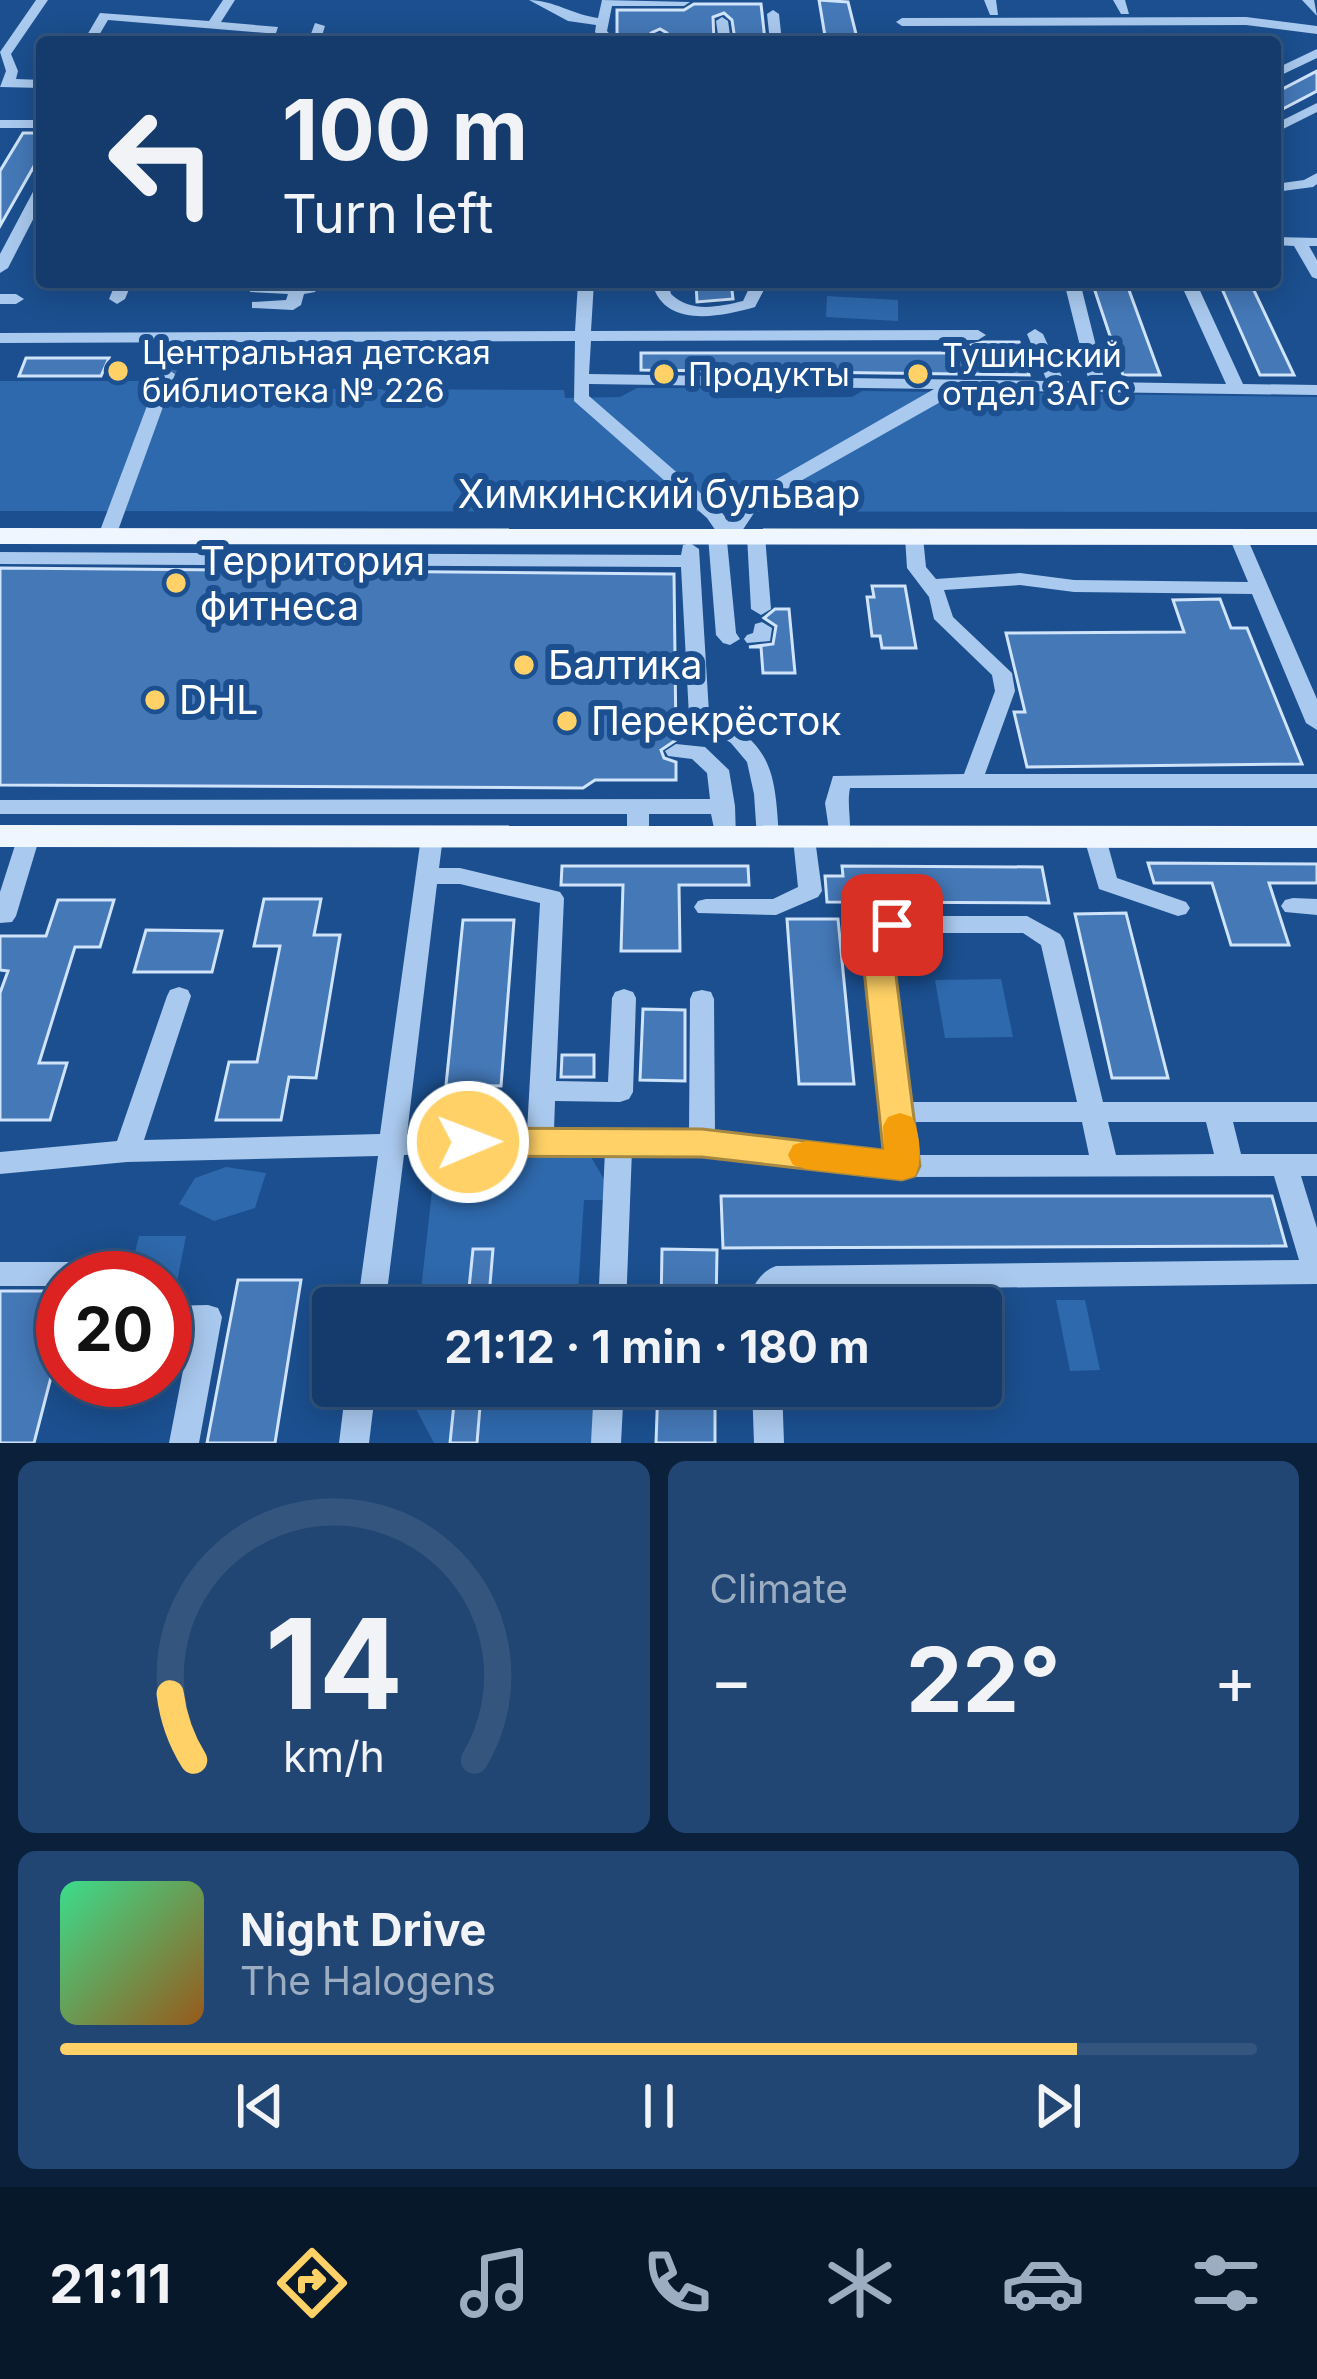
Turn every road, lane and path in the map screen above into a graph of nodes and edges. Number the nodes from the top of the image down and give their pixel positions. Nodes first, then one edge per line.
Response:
1 (43, 0) edge
2 (229, 0) edge
3 (535, 0) edge
4 (1308, 0) edge
5 (683, 2) edge
6 (992, 6) edge
7 (1093, 6) edge
8 (1122, 6) edge
9 (1226, 6) edge
10 (1317, 12) edge
11 (773, 14) dead end
12 (722, 21) dead end
13 (600, 22) junction
14 (902, 22) junction
15 (1266, 23) junction
16 (213, 25) junction
17 (319, 26) dead end
18 (1317, 30) edge
19 (92, 36) edge
20 (270, 36) edge
21 (316, 36) edge
22 (605, 36) edge
23 (723, 36) edge
24 (775, 36) edge
25 (903, 36) edge
26 (1262, 36) edge
27 (1317, 53) edge
28 (1281, 71) edge
29 (4, 84) edge
30 (36, 84) edge
31 (1317, 107) edge
32 (0, 124) edge
33 (36, 124) edge
34 (1281, 126) edge
35 (1314, 182) edge
36 (1283, 188) edge
37 (36, 199) edge
38 (1299, 207) dead end
39 (1308, 243) edge
40 (0, 268) edge
41 (1317, 274) edge
42 (122, 288) edge
43 (303, 288) edge
44 (586, 288) edge
45 (660, 288) edge
46 (757, 288) edge
47 (1073, 288) edge
48 (1191, 288) edge
49 (117, 299) dead end
50 (258, 304) dead end
51 (584, 334) junction
52 (1035, 334) dead end
53 (978, 335) dead end
54 (180, 337) junction
55 (0, 338) edge
56 (583, 379) junction
57 (946, 384) junction
58 (1057, 385) junction
59 (1097, 386) junction
60 (1238, 389) junction
61 (1317, 390) edge
62 (0, 536) edge
63 (107, 536) junction
64 (914, 536) junction
65 (1238, 537) junction
66 (1317, 537) edge
67 (716, 541) junction
68 (0, 558) edge
69 (932, 585) junction
70 (1259, 588) junction
71 (759, 625) dead end
72 (730, 639) dead end
73 (1317, 723) edge
74 (676, 751) dead end
75 (972, 781) junction
76 (1317, 781) edge
77 (0, 807) edge
78 (638, 822) junction
79 (724, 822) junction
80 (15, 836) edge
81 (432, 837) junction
82 (1317, 837) edge
83 (768, 838) junction
84 (805, 838) junction
85 (1095, 838) junction
86 (839, 839) junction
87 (427, 876) junction
88 (706, 907) dead end
89 (1178, 908) dead end
90 (4, 916) dead end
91 (178, 996) dead end
92 (624, 998) dead end
93 (702, 999) dead end
94 (544, 1091) junction
95 (899, 1112) junction
96 (1091, 1112) junction
97 (1217, 1112) junction
98 (1317, 1112) edge
99 (620, 1139) junction
100 (540, 1141) junction
101 (702, 1143) junction
102 (392, 1145) junction
103 (127, 1151) junction
104 (0, 1163) edge
105 (1230, 1165) junction
106 (1317, 1165) edge
107 (902, 1166) junction
108 (1105, 1166) junction
109 (1284, 1166) junction
110 (0, 1274) edge
111 (36, 1274) edge
112 (374, 1287) edge
113 (613, 1287) edge
114 (770, 1287) edge
115 (192, 1317) edge
116 (192, 1401) edge
117 (191, 1407) edge
118 (358, 1407) edge
119 (608, 1407) edge
120 (768, 1407) edge
121 (184, 1443) edge
122 (354, 1443) edge
123 (606, 1443) edge
124 (770, 1443) edge

1 - 29 street
2 - 16 street
3 - 13 street
4 - 10 street
5 - 13 street
6 - 7 street
6 - 14 street
7 - 8 street
8 - 9 street
9 - 15 street
11 - 24 street
12 - 23 street
13 - 22 street
14 - 15 street
14 - 25 street
15 - 18 street
15 - 26 street
16 - 19 street
16 - 20 street
17 - 21 street
27 - 28 street
29 - 30 street
31 - 34 street
32 - 33 street
35 - 36 street
36 - 38 street
37 - 40 street
39 - 41 street
42 - 49 street
43 - 50 street
44 - 51 street
45 - 46 street
47 - 59 street
48 - 60 street
51 - 53 street
51 - 54 street
51 - 56 street
52 - 58 street
54 - 55 street
54 - 63 street
56 - 57 street
56 - 67 street
57 - 58 street
57 - 67 street
58 - 59 street
59 - 60 street
60 - 61 street
62 - 63 main road, Химкинский бульвар
63 - 67 main road, Химкинский бульвар
64 - 65 main road, Химкинский бульвар
64 - 67 main road, Химкинский бульвар
64 - 69 street
65 - 66 main road, Химкинский бульвар
65 - 70 street
67 - 68 street
67 - 71 street
67 - 72 street
67 - 83 street
69 - 70 street
69 - 75 street
70 - 73 street
74 - 79 street
75 - 76 street
75 - 86 street
77 - 78 street
78 - 79 main road
78 - 81 main road
79 - 83 main road
80 - 81 main road
80 - 90 street
81 - 87 street
82 - 85 main road
83 - 84 main road
84 - 86 main road
84 - 88 street
85 - 86 main road
85 - 89 street
87 - 94 street
87 - 102 street
91 - 103 street
92 - 94 street
93 - 101 street
94 - 100 street
95 - 96 street
95 - 96 street
95 - 107 street
96 - 97 street
96 - 108 street
97 - 98 street
97 - 105 street
99 - 100 street
99 - 101 street
99 - 113 street
100 - 102 street
101 - 107 street
102 - 103 street
102 - 112 street
103 - 104 street
105 - 108 street
105 - 109 street
106 - 109 street
107 - 108 street
109 - 114 street
110 - 111 street
115 - 116 street
117 - 121 street
118 - 122 street
119 - 123 street
120 - 124 street

